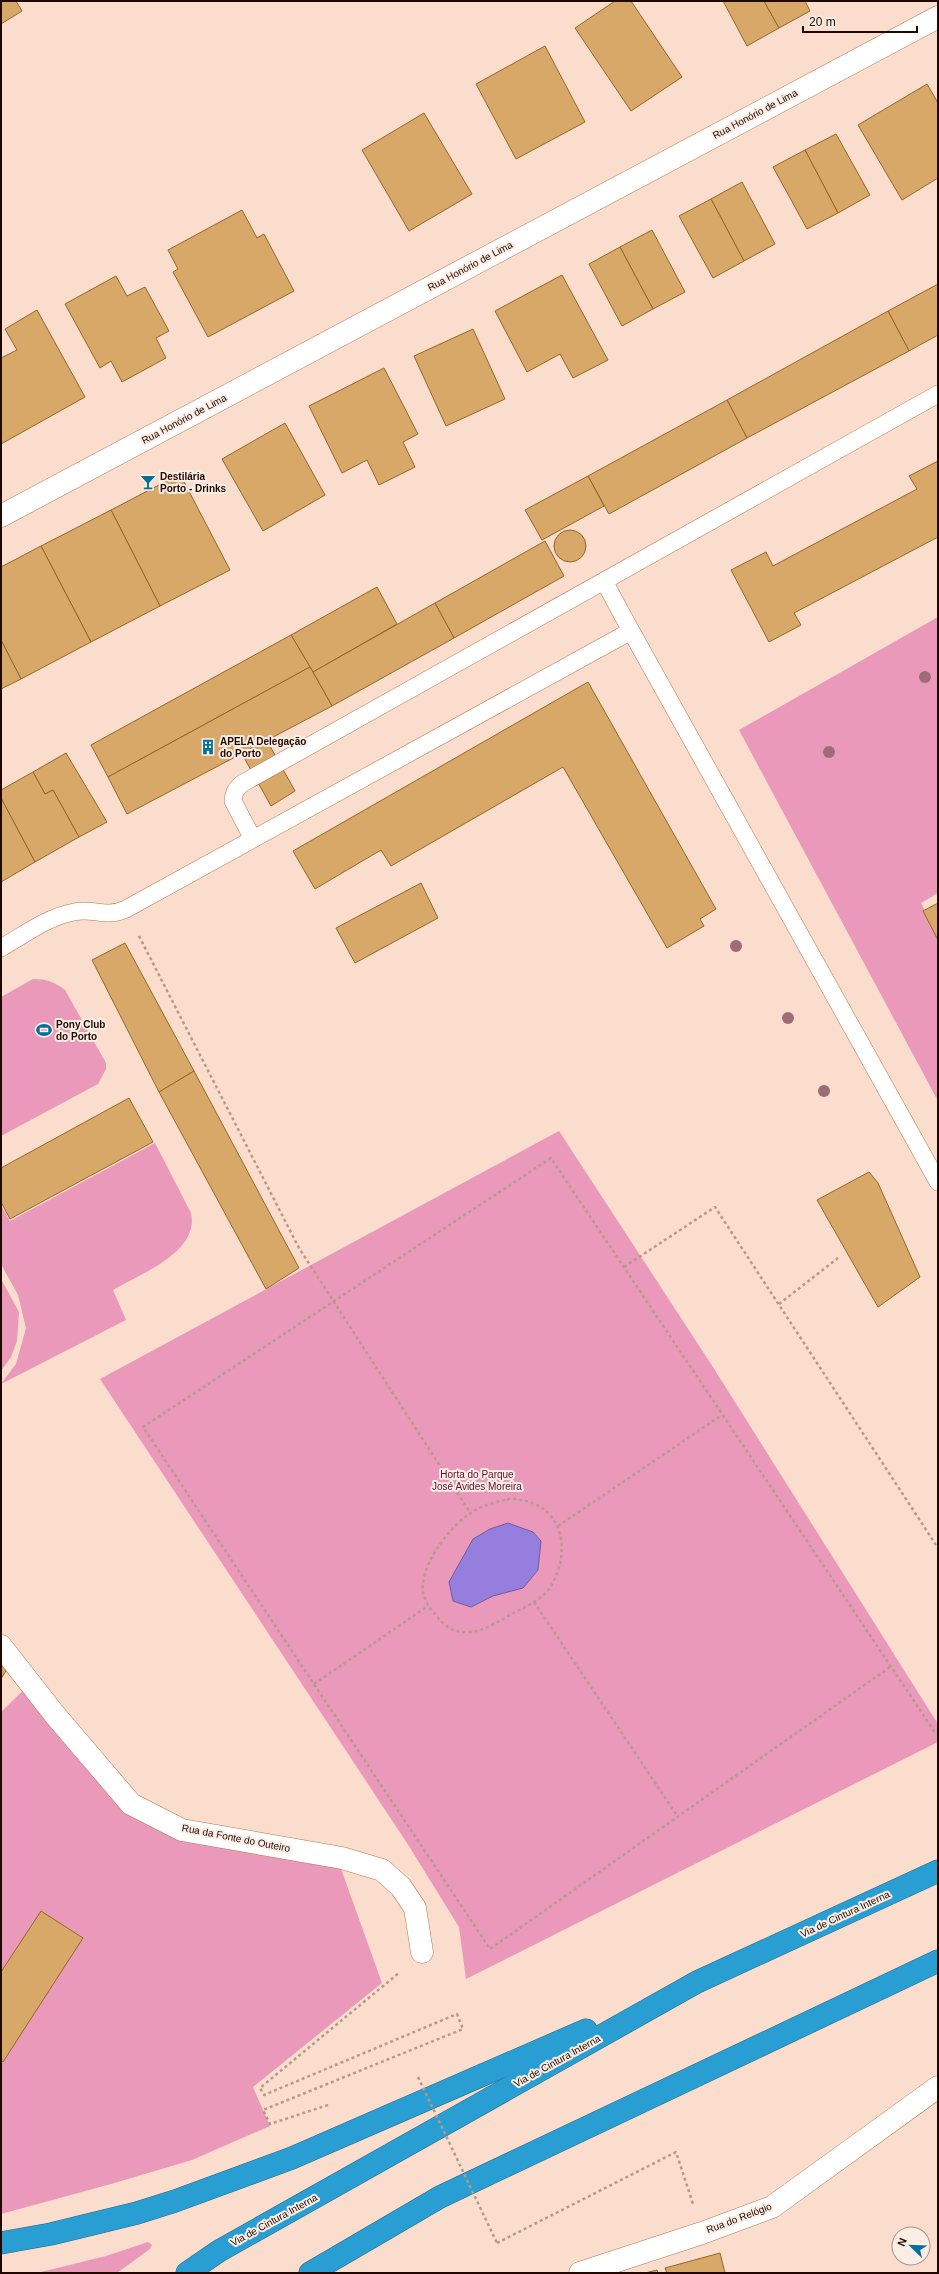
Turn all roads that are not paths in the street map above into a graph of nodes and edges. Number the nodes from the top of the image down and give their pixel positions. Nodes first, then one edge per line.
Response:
1 (938, 17) edge
2 (938, 394) edge
3 (1, 516) edge
4 (604, 581) junction
5 (631, 631) junction
6 (253, 839) junction
7 (1, 948) edge
8 (938, 1182) edge
9 (1, 1646) edge
10 (938, 1871) edge
11 (422, 1952) road end
12 (938, 1961) edge
13 (698, 1982) junction
14 (938, 2086) edge
15 (1, 2243) edge
16 (187, 2273) edge
17 (310, 2273) edge
18 (580, 2273) edge

1 - 3 street, Rua Honório de Lima
2 - 4 lane
4 - 5 lane
4 - 6 lane
5 - 6 lane
5 - 8 lane
6 - 7 lane
9 - 11 street, Rua da Fonte do Outeiro
10 - 13 highway, Via de Cintura Interna
12 - 17 highway
13 - 15 highway
13 - 16 highway, Via de Cintura Interna
14 - 18 street, Rua do Relógio

